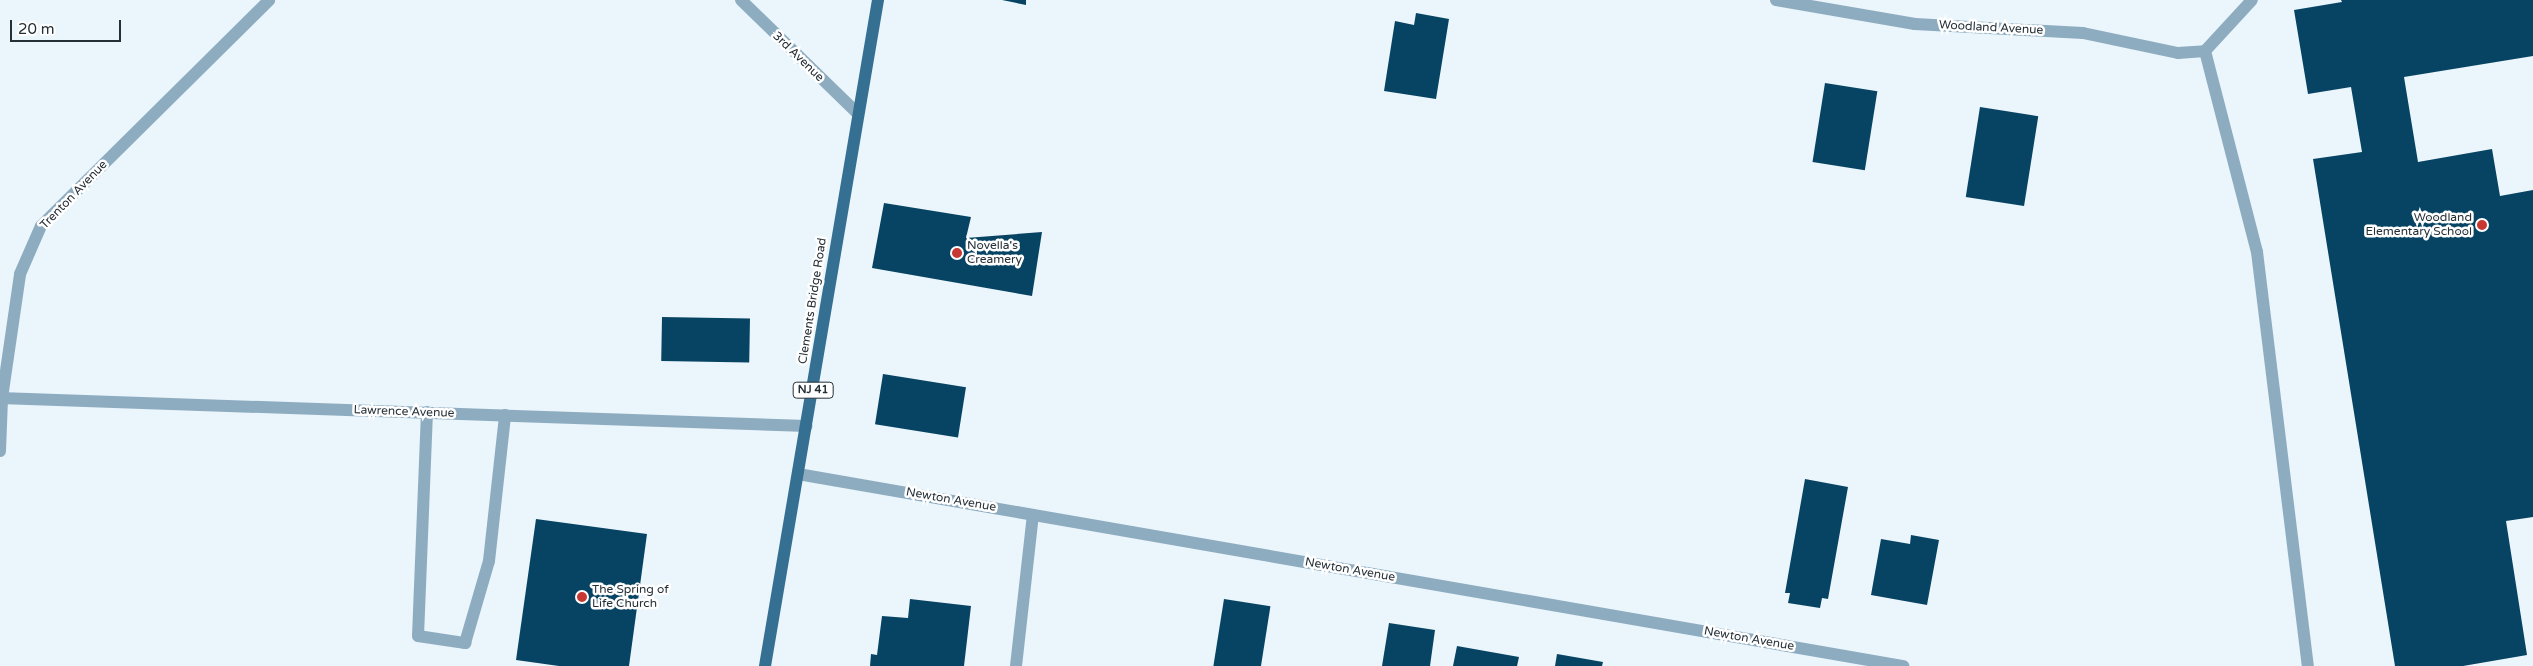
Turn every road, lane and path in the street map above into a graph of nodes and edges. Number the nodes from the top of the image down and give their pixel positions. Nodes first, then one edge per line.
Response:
1 (269, 0) edge
2 (741, 0) edge
3 (878, 0) edge
4 (1776, 0) edge
5 (2252, 0) edge
6 (2205, 51) junction
7 (857, 113) junction
8 (1, 398) edge
9 (427, 412) junction
10 (505, 415) junction
11 (807, 426) junction
12 (0, 451) edge
13 (798, 474) junction
14 (1033, 515) junction
15 (765, 666) edge
16 (1016, 666) edge
17 (1903, 666) edge
18 (2308, 666) edge

1 - 8 street, Trenton Avenue
2 - 7 street, 3rd Avenue
3 - 7 main road, Clements Bridge Road / NJ 41
4 - 6 street, Woodland Avenue
5 - 6 street
6 - 18 street
7 - 11 main road, Clements Bridge Road / NJ 41
8 - 9 street, Lawrence Avenue
8 - 12 street, Trenton Avenue
9 - 10 street, Lawrence Avenue
9 - 10 street
10 - 11 street, Lawrence Avenue
11 - 13 main road, Clements Bridge Road / NJ 41
13 - 14 street, Newton Avenue
13 - 15 main road, Clements Bridge Road / NJ 41
14 - 16 street
14 - 17 street, Newton Avenue

